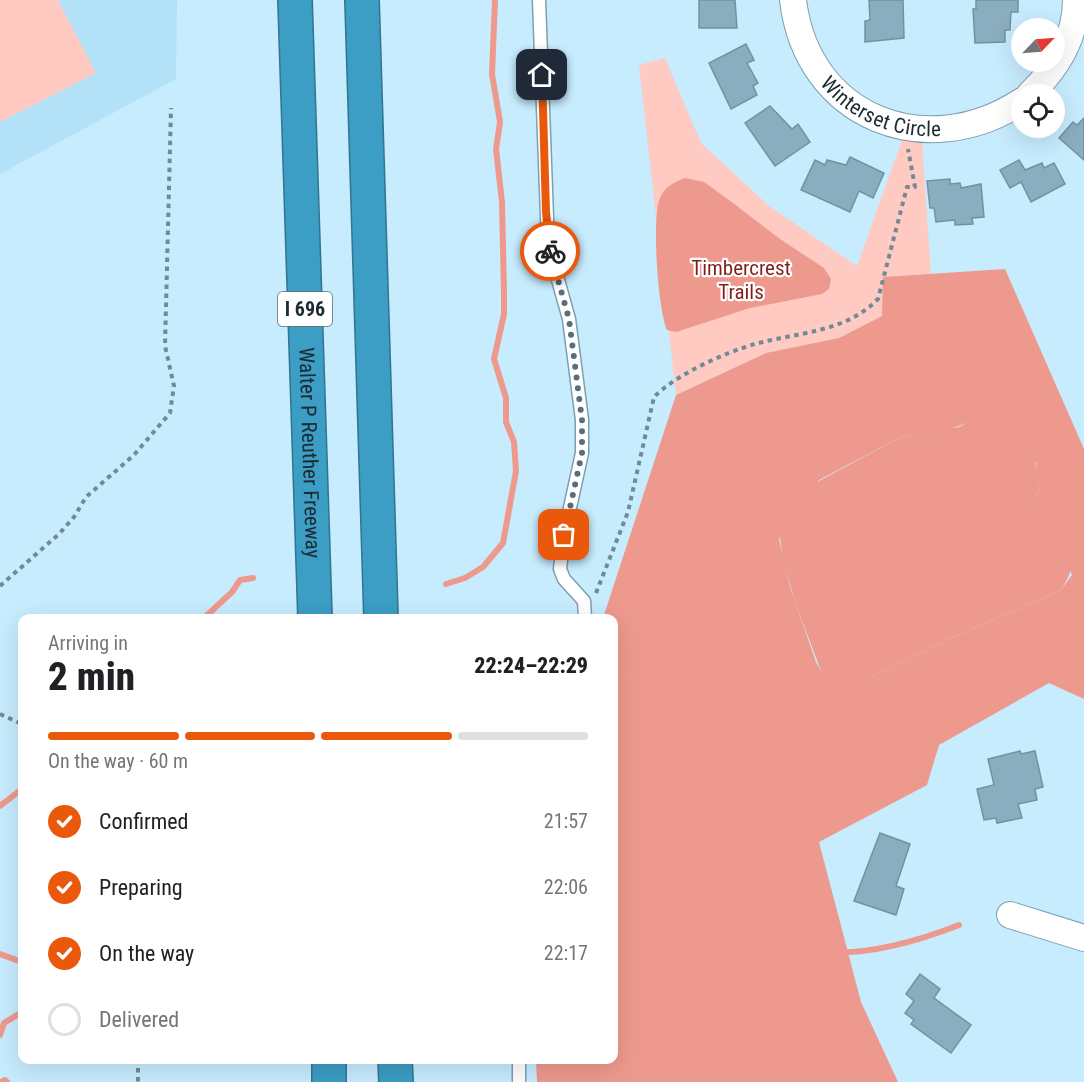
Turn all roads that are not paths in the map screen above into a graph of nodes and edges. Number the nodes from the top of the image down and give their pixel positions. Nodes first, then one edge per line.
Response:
1 (295, 0) edge
2 (362, 0) edge
3 (539, 0) edge
4 (793, 0) edge
5 (1076, 0) edge
6 (1040, 84) edge
7 (1011, 108) edge
8 (315, 614) edge
9 (381, 614) edge
10 (586, 614) edge
11 (1010, 915) dead end
12 (1084, 938) edge
13 (329, 1064) edge
14 (395, 1064) edge
15 (519, 1064) edge
16 (329, 1082) edge
17 (396, 1082) edge
18 (519, 1082) edge

1 - 8 highway, Walter P Reuther Freeway / I 696
2 - 9 highway
3 - 10 lane
4 - 7 street, Winterset Circle
5 - 6 street
11 - 12 street
13 - 16 highway
14 - 17 highway
15 - 18 lane

